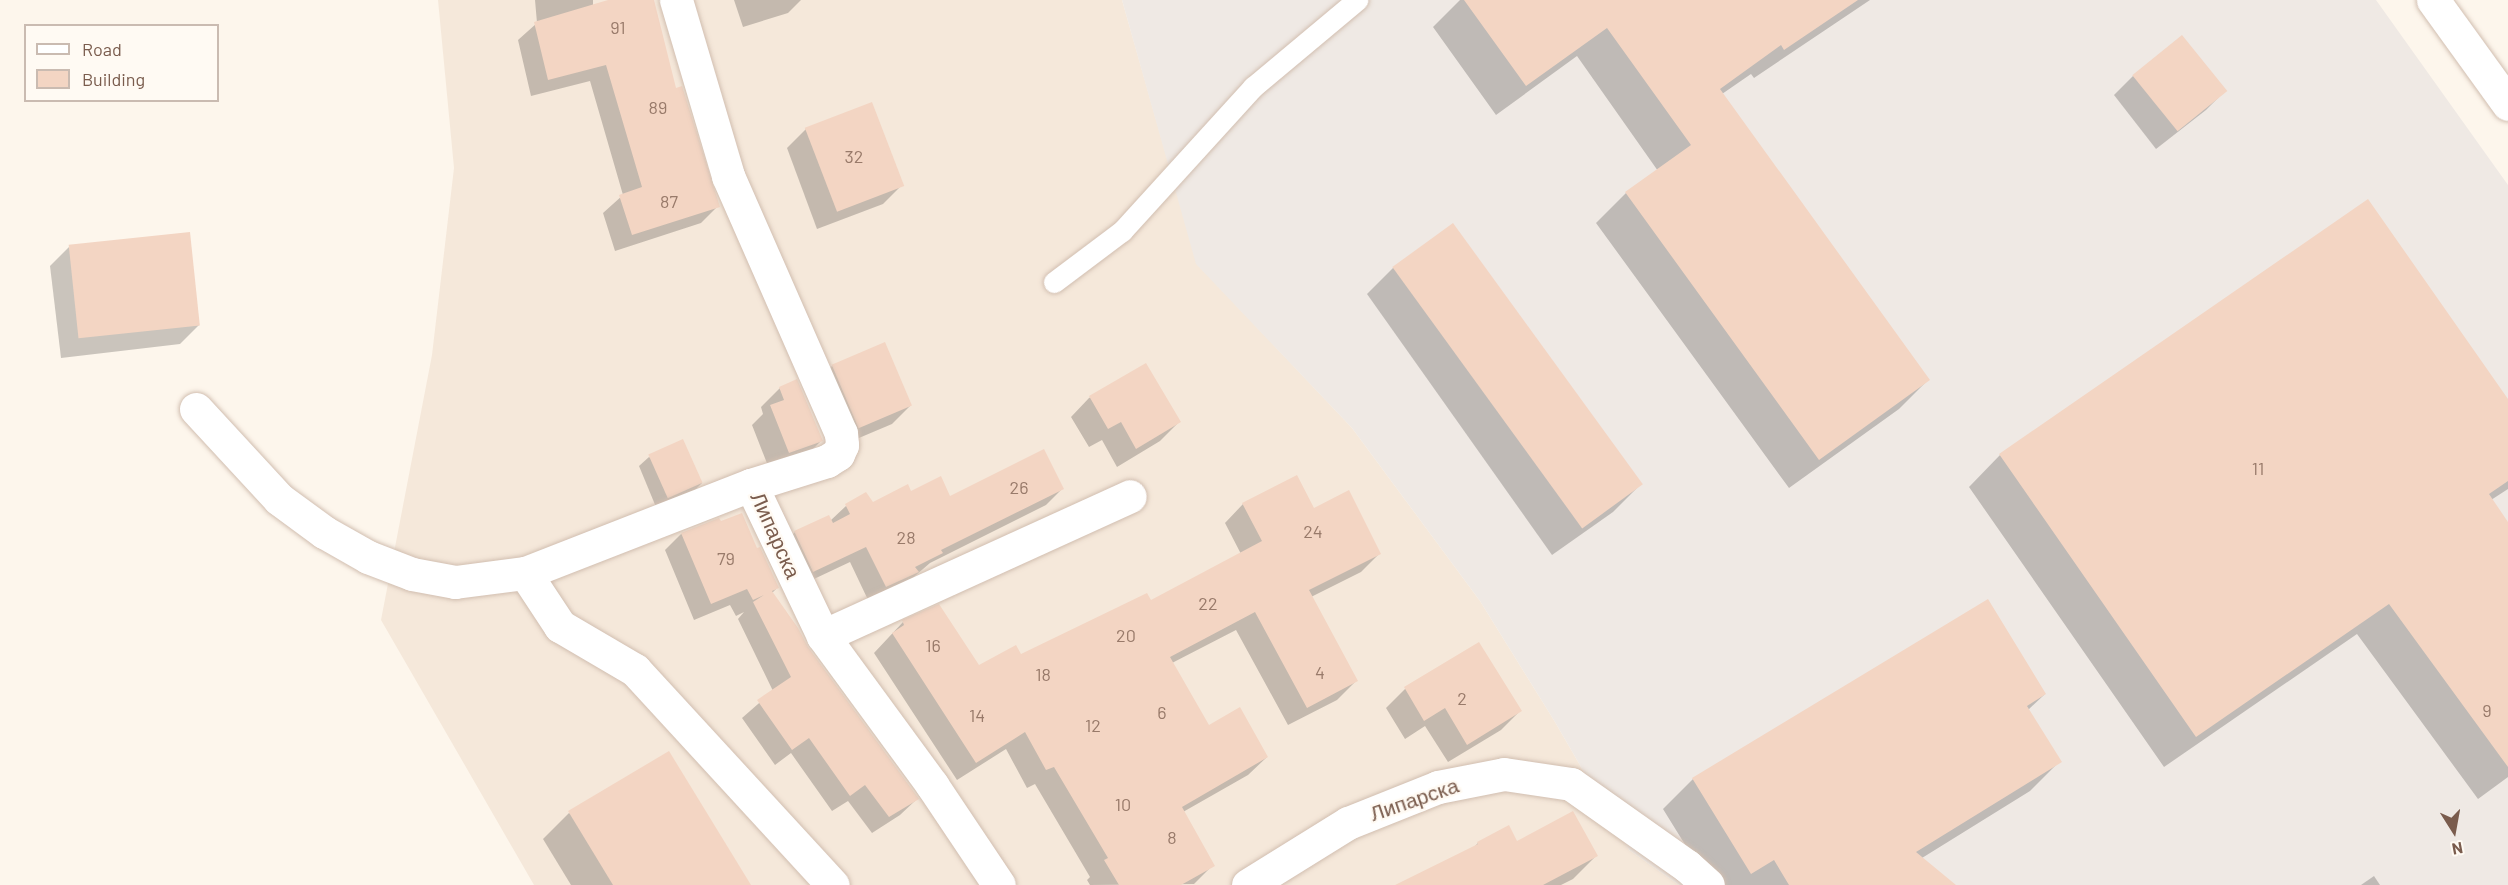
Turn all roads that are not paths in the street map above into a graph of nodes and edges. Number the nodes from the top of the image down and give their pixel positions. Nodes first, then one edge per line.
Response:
1 (676, 0) edge
2 (1357, 0) edge
3 (2433, 0) edge
4 (2508, 104) edge
5 (1054, 282) dead end
6 (196, 409) dead end
7 (751, 485) junction
8 (1130, 496) dead end
9 (525, 573) junction
10 (823, 636) junction
11 (833, 885) edge
12 (999, 885) edge
13 (1248, 885) edge
14 (1708, 885) edge

1 - 7 street, Липарска
2 - 5 lane
3 - 4 street
6 - 9 street
7 - 9 street
7 - 10 street, Липарска
8 - 10 street
9 - 11 street
10 - 12 street, Липарска
13 - 14 street, Липарска

